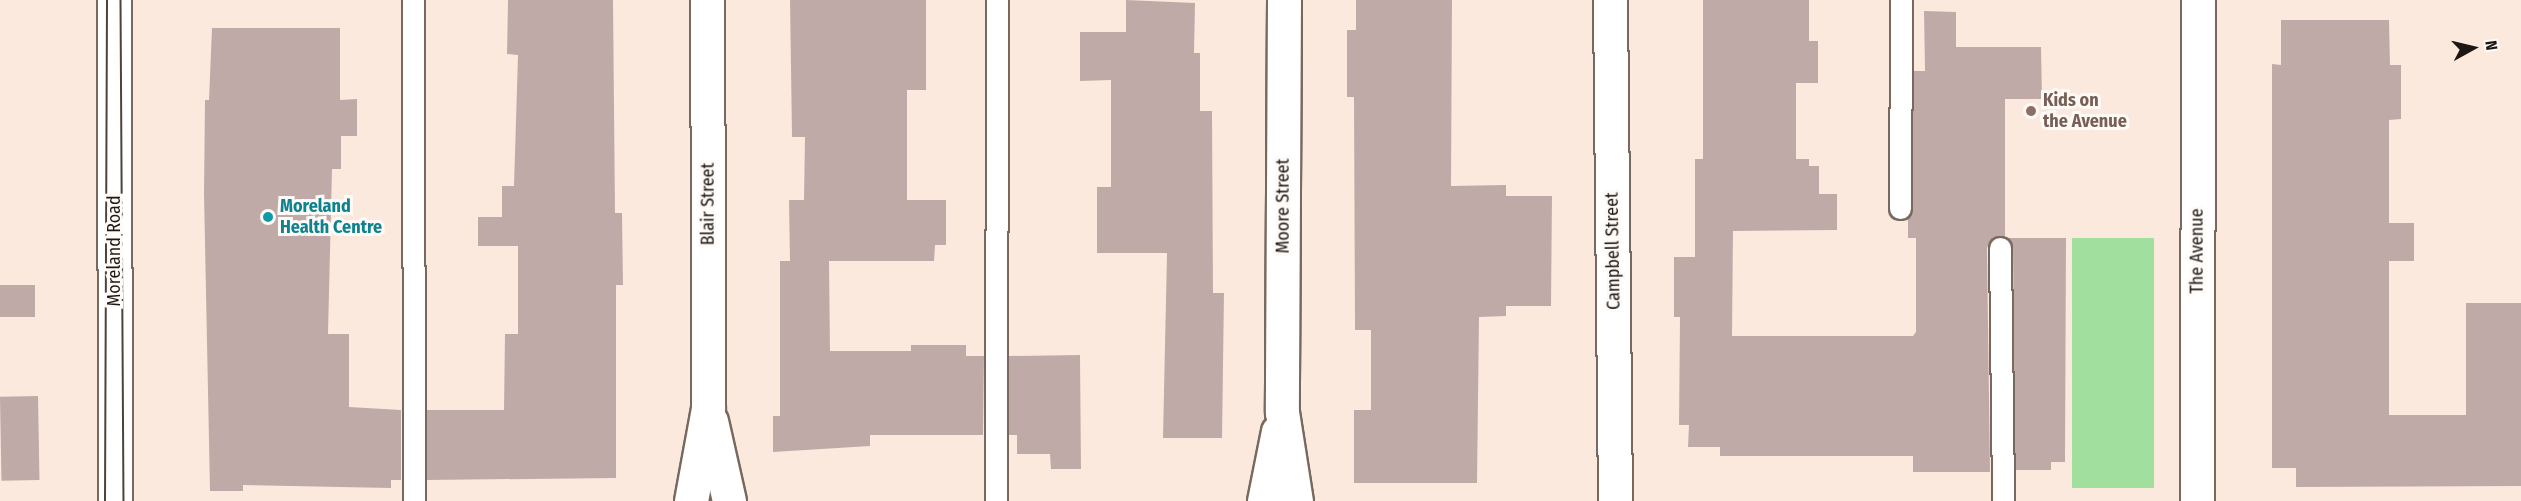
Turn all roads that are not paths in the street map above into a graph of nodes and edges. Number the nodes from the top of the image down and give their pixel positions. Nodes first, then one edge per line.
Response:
1 (114, 0) edge
2 (413, 0) edge
3 (707, 0) edge
4 (998, 0) edge
5 (1284, 0) edge
6 (1610, 0) edge
7 (1901, 0) edge
8 (2198, 0) edge
9 (1900, 208) dead end
10 (2000, 248) dead end
11 (708, 408) junction
12 (1282, 412) junction
13 (114, 500) edge
14 (414, 501) edge
15 (691, 501) edge
16 (729, 501) edge
17 (996, 501) edge
18 (1264, 501) edge
19 (1296, 501) edge
20 (1615, 501) edge
21 (2003, 501) edge
22 (2197, 501) edge

1 - 13 street, Moreland Road
2 - 14 lane
3 - 11 street, Blair Street
4 - 17 lane
5 - 12 street, Moore Street
6 - 20 street, Campbell Street
7 - 9 lane
8 - 22 street, The Avenue
10 - 21 lane
11 - 15 street, Blair Street
11 - 16 street, Blair Street
12 - 18 street, Moore Street
12 - 19 street, Moore Street

